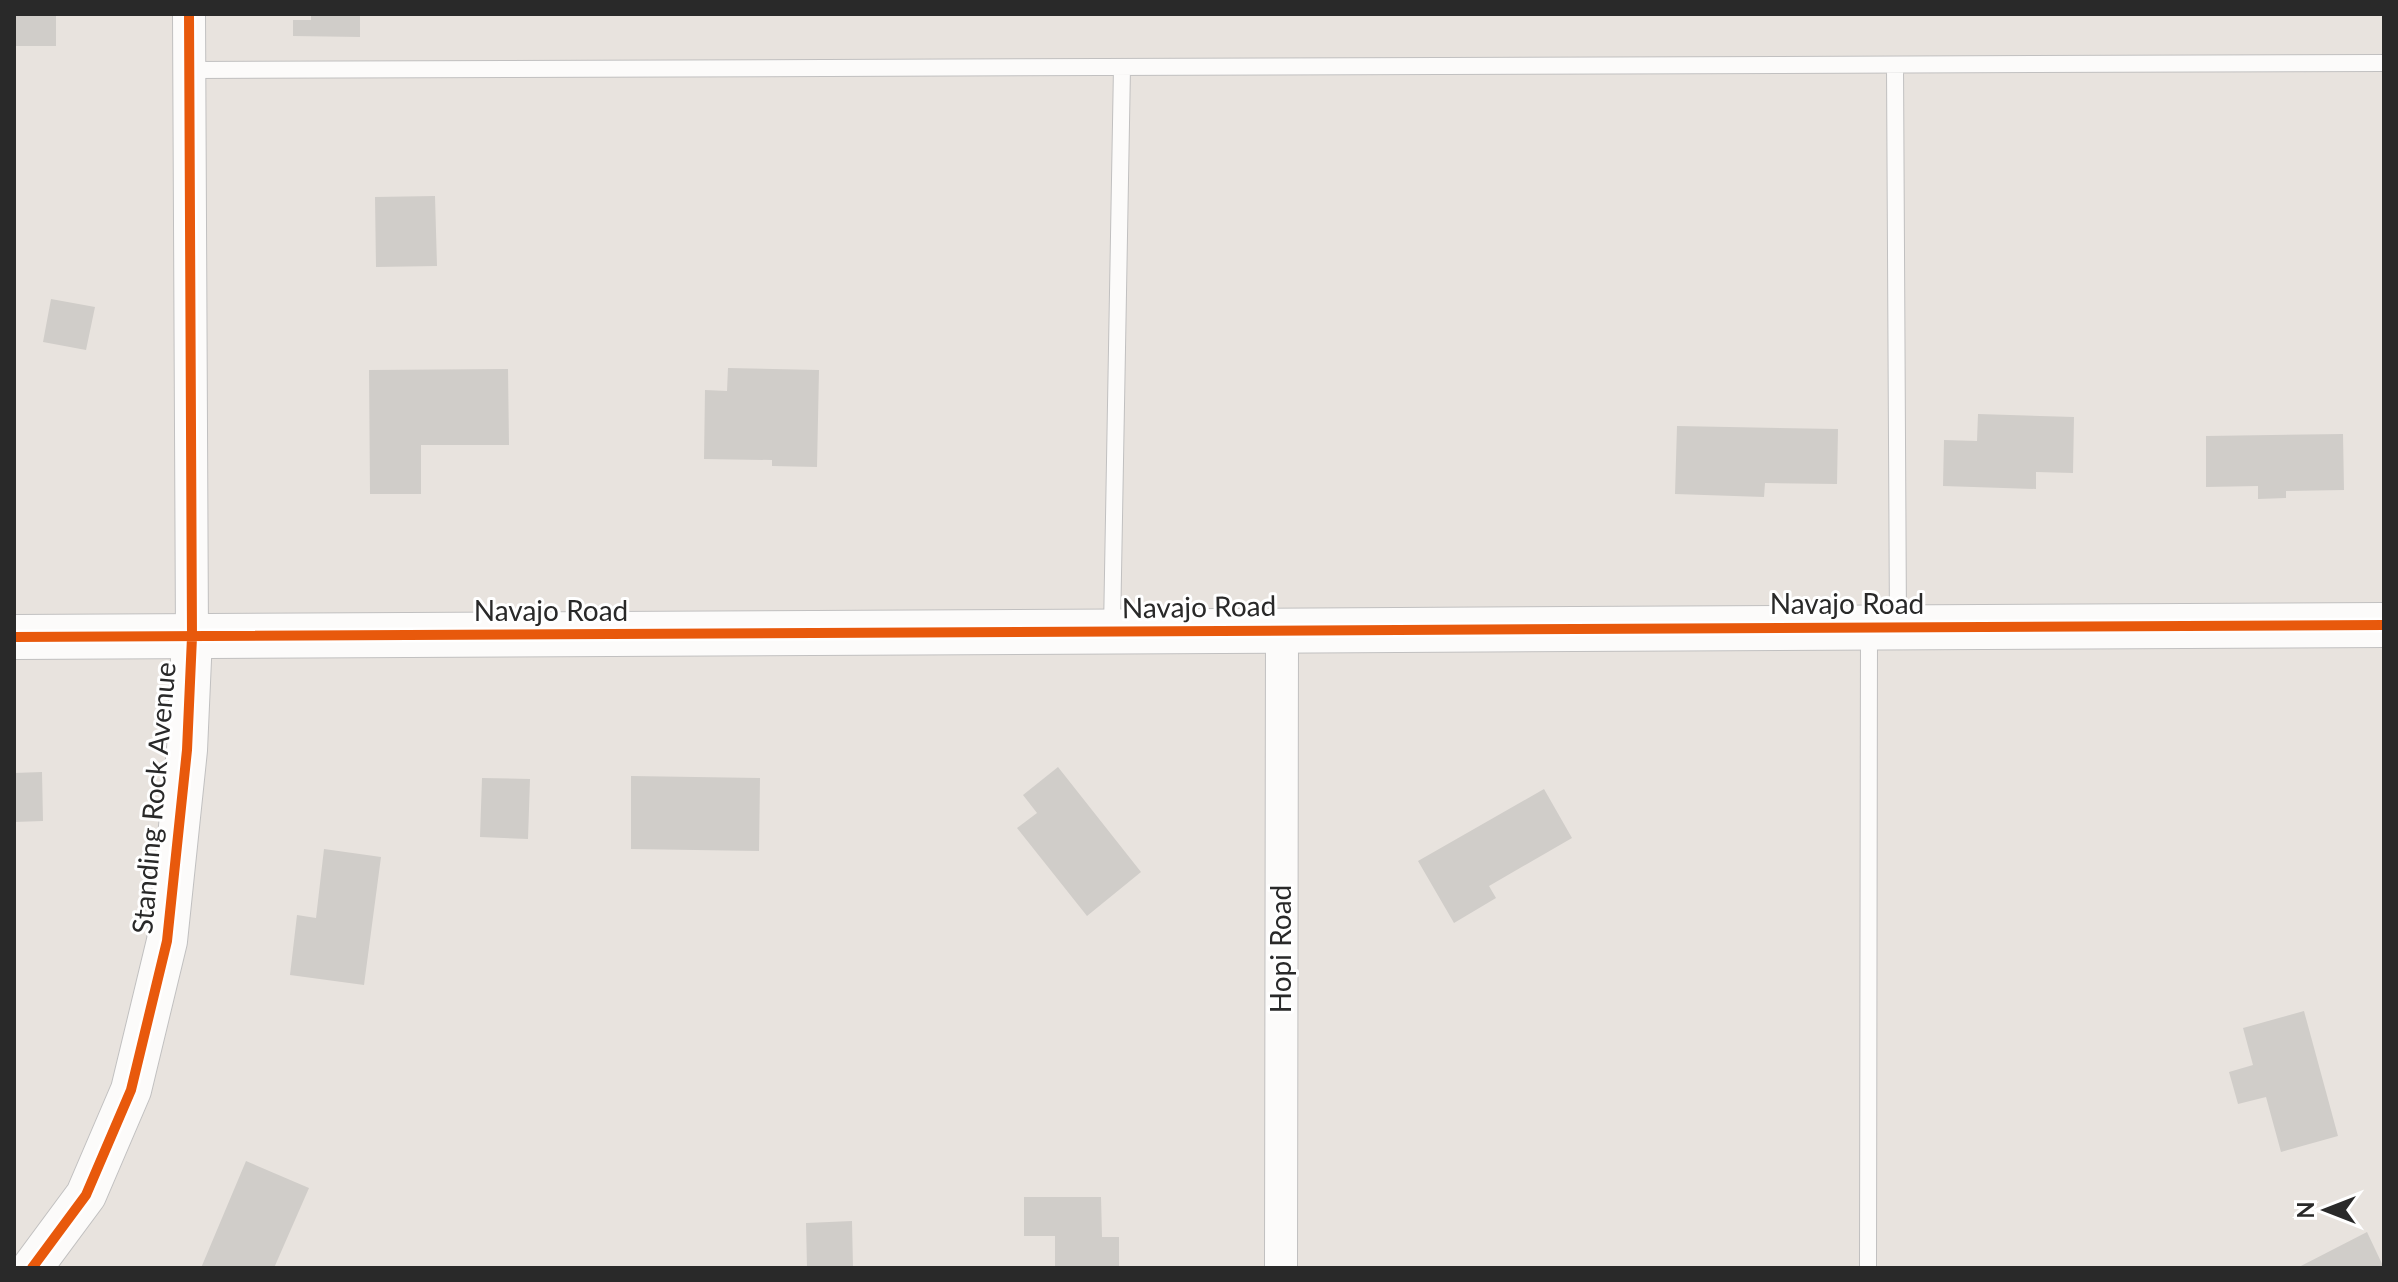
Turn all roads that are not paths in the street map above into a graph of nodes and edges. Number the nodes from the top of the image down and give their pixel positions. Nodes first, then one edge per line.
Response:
1 (189, 14) edge
2 (2384, 63) edge
3 (1895, 66) junction
4 (1122, 67) junction
5 (190, 70) junction
6 (2384, 625) edge
7 (1884, 627) junction
8 (1282, 630) junction
9 (1112, 632) junction
10 (14, 637) edge
11 (192, 637) junction
12 (32, 1268) edge
13 (1281, 1268) edge
14 (1868, 1268) edge

1 - 5 street, Standing Rock Avenue
2 - 3 lane
3 - 4 lane
3 - 7 lane
4 - 5 lane
4 - 9 lane
5 - 11 street, Standing Rock Avenue
6 - 7 main road, Navajo Road
7 - 8 main road, Navajo Road
7 - 14 lane
8 - 9 main road, Navajo Road
8 - 13 street, Hopi Road
9 - 11 main road, Navajo Road
10 - 11 main road, Navajo Road
11 - 12 street, Standing Rock Avenue

